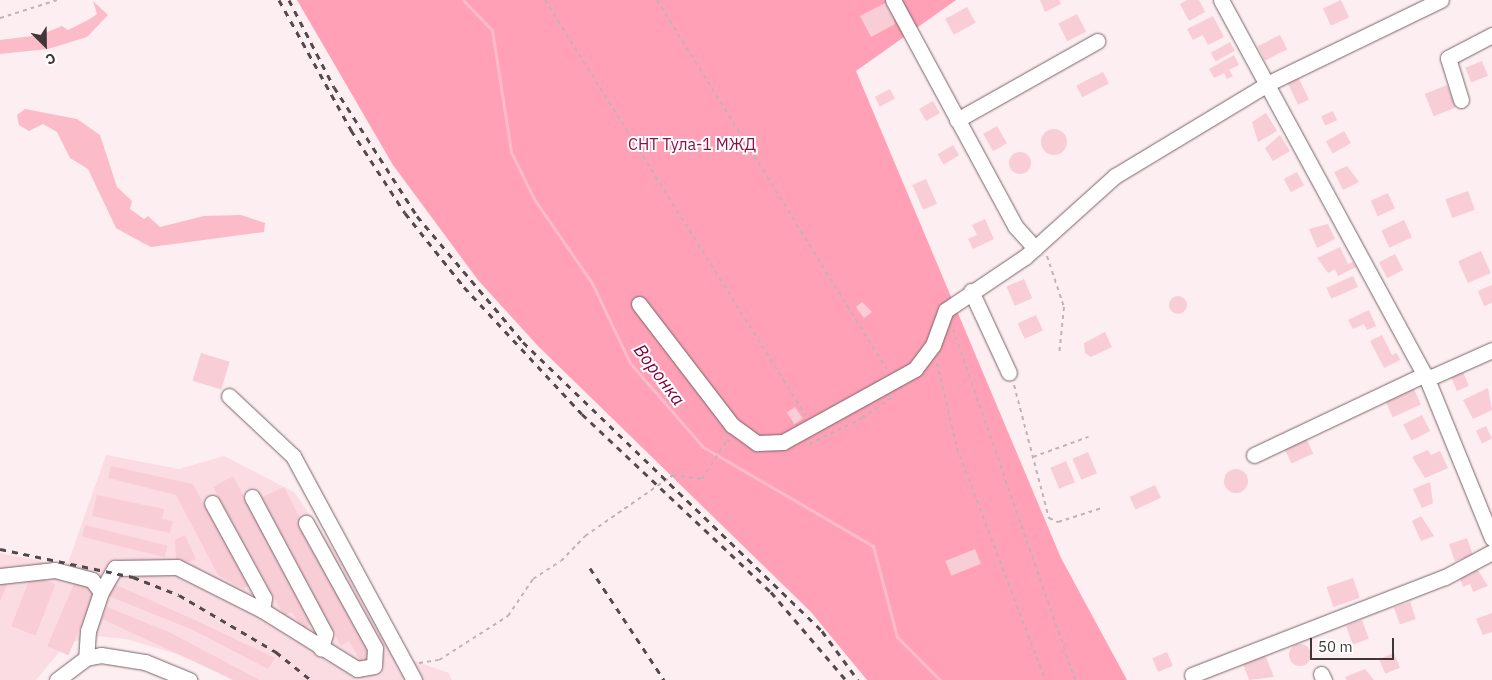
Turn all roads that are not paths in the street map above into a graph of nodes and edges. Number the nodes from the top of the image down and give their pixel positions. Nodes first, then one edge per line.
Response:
1 (893, 0) edge
2 (1222, 0) edge
3 (1441, 0) edge
4 (1492, 35) edge
5 (1097, 41) dead end
6 (1269, 83) junction
7 (1461, 100) dead end
8 (957, 120) junction
9 (1037, 246) junction
10 (972, 291) junction
11 (638, 304) dead end
12 (1492, 350) edge
13 (1009, 373) road end
14 (1426, 377) junction
15 (229, 396) dead end
16 (1254, 455) dead end
17 (252, 497) dead end
18 (212, 503) dead end
19 (306, 523) dead end
20 (1492, 538) edge
21 (1492, 552) edge
22 (0, 576) edge
23 (101, 592) junction
24 (262, 610) junction
25 (321, 648) junction
26 (86, 658) junction
27 (1192, 675) dead end
28 (411, 676) edge
29 (66, 677) edge
30 (189, 680) edge

1 - 8 street
2 - 6 street
3 - 6 street
4 - 7 street
5 - 8 street
6 - 9 street
6 - 14 street
8 - 9 street
9 - 10 street
10 - 11 street
10 - 13 street
12 - 14 street
14 - 16 street
14 - 20 street
15 - 28 street
17 - 25 street
18 - 24 street
19 - 25 street
21 - 27 street
22 - 23 street
23 - 24 street
23 - 26 street
24 - 25 street
26 - 29 street
26 - 30 street

